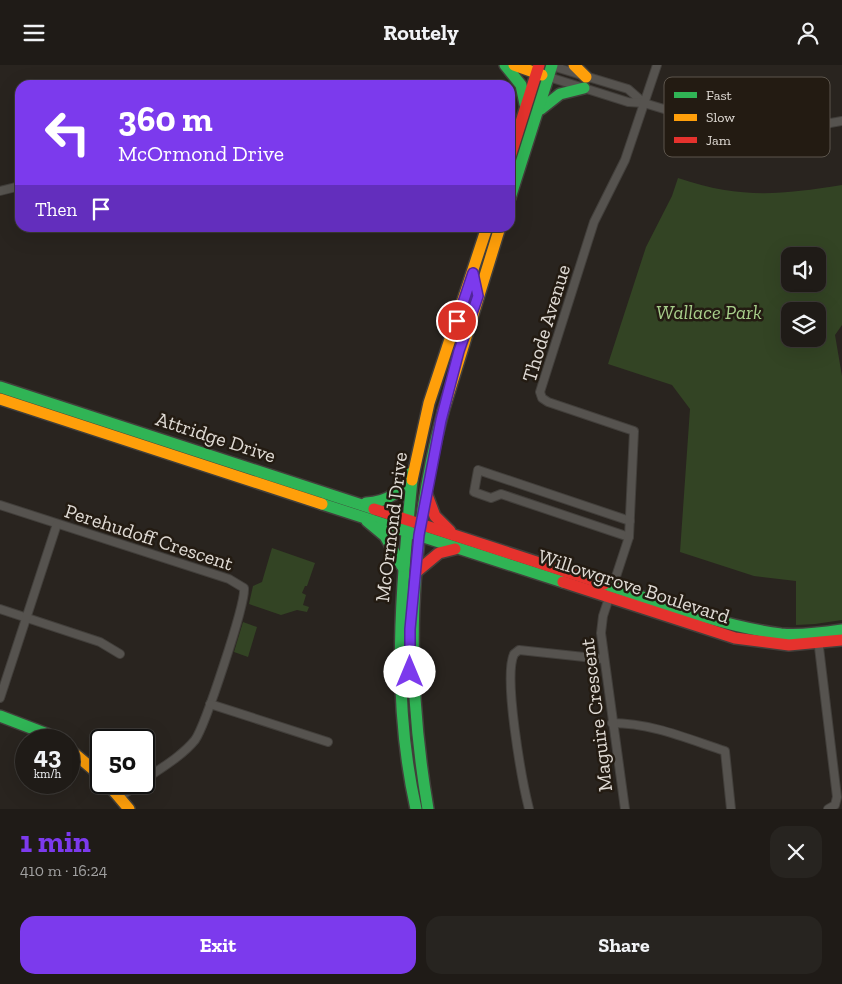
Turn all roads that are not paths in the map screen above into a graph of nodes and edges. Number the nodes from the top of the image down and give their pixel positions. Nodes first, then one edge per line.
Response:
1 (504, 65) edge
2 (514, 65) edge
3 (574, 65) edge
4 (658, 65) edge
5 (550, 68) edge
6 (538, 69) edge
7 (585, 83) junction
8 (644, 103) junction
9 (525, 109) junction
10 (664, 109) edge
11 (538, 112) junction
12 (515, 141) edge
13 (515, 183) edge
14 (15, 187) edge
15 (0, 191) edge
16 (485, 232) edge
17 (498, 232) edge
18 (473, 273) junction
19 (478, 296) junction
20 (0, 387) edge
21 (0, 399) edge
22 (414, 464) junction
23 (426, 490) junction
24 (359, 504) junction
25 (0, 505) edge
26 (364, 518) junction
27 (409, 519) junction
28 (630, 521) junction
29 (421, 523) junction
30 (57, 524) junction
31 (413, 534) junction
32 (457, 537) junction
33 (629, 537) junction
34 (456, 549) junction
35 (403, 568) junction
36 (415, 573) junction
37 (611, 592) junction
38 (0, 609) edge
39 (26, 618) junction
40 (842, 630) edge
41 (818, 639) junction
42 (842, 640) edge
43 (120, 654) dead end
44 (603, 659) junction
45 (0, 698) edge
46 (210, 704) junction
47 (0, 716) edge
48 (612, 723) junction
49 (34, 729) edge
50 (328, 742) dead end
51 (80, 759) edge
52 (90, 767) edge
53 (155, 772) edge
54 (117, 794) edge
55 (124, 794) edge
56 (120, 797) junction
57 (129, 809) edge
58 (416, 809) edge
59 (428, 809) edge
60 (529, 809) edge
61 (624, 809) edge
62 (731, 809) edge
63 (828, 809) edge

1 - 9 main road
2 - 6 main road
3 - 7 main road
4 - 8 street
5 - 6 main road
5 - 7 street
5 - 11 main road
6 - 9 main road
7 - 8 street
7 - 8 street
7 - 11 main road
8 - 10 street
8 - 28 street, Thode Avenue
9 - 12 main road
11 - 13 main road
14 - 15 street
16 - 18 main road, McOrmond Drive
17 - 19 main road, McOrmond Drive
18 - 19 main road
18 - 22 main road, McOrmond Drive
19 - 23 main road, McOrmond Drive
20 - 24 main road, Attridge Drive
21 - 26 main road, Attridge Drive
22 - 24 main road
22 - 27 main road, McOrmond Drive
23 - 29 main road, McOrmond Drive
23 - 32 main road
24 - 27 main road, Attridge Drive
25 - 30 street, Perehudoff Crescent
26 - 31 main road, Attridge Drive
26 - 35 main road
27 - 29 main road, Attridge Drive
27 - 31 main road, McOrmond Drive
28 - 33 street, Thode Avenue
28 - 33 street
29 - 31 main road, McOrmond Drive
29 - 32 main road, Willowgrove Boulevard
30 - 39 street
30 - 46 street, Perehudoff Crescent
31 - 34 main road, Willowgrove Boulevard
31 - 35 main road, McOrmond Drive
31 - 36 main road, McOrmond Drive
32 - 37 main road, Willowgrove Boulevard
33 - 37 street, Thode Avenue
34 - 36 main road
34 - 37 main road, Willowgrove Boulevard
35 - 58 main road, McOrmond Drive
36 - 59 main road, McOrmond Drive
37 - 41 main road, Willowgrove Boulevard
37 - 44 street, Maguire Crescent
38 - 39 street
39 - 43 street
39 - 45 street
40 - 41 main road, Willowgrove Boulevard
41 - 42 main road, Willowgrove Boulevard
41 - 63 street
44 - 48 street, Maguire Crescent
44 - 60 street
46 - 50 street
46 - 53 street, Perehudoff Crescent
47 - 49 main road
48 - 61 street, Maguire Crescent
48 - 62 street
51 - 52 main road
54 - 56 main road
55 - 56 street
56 - 57 main road

